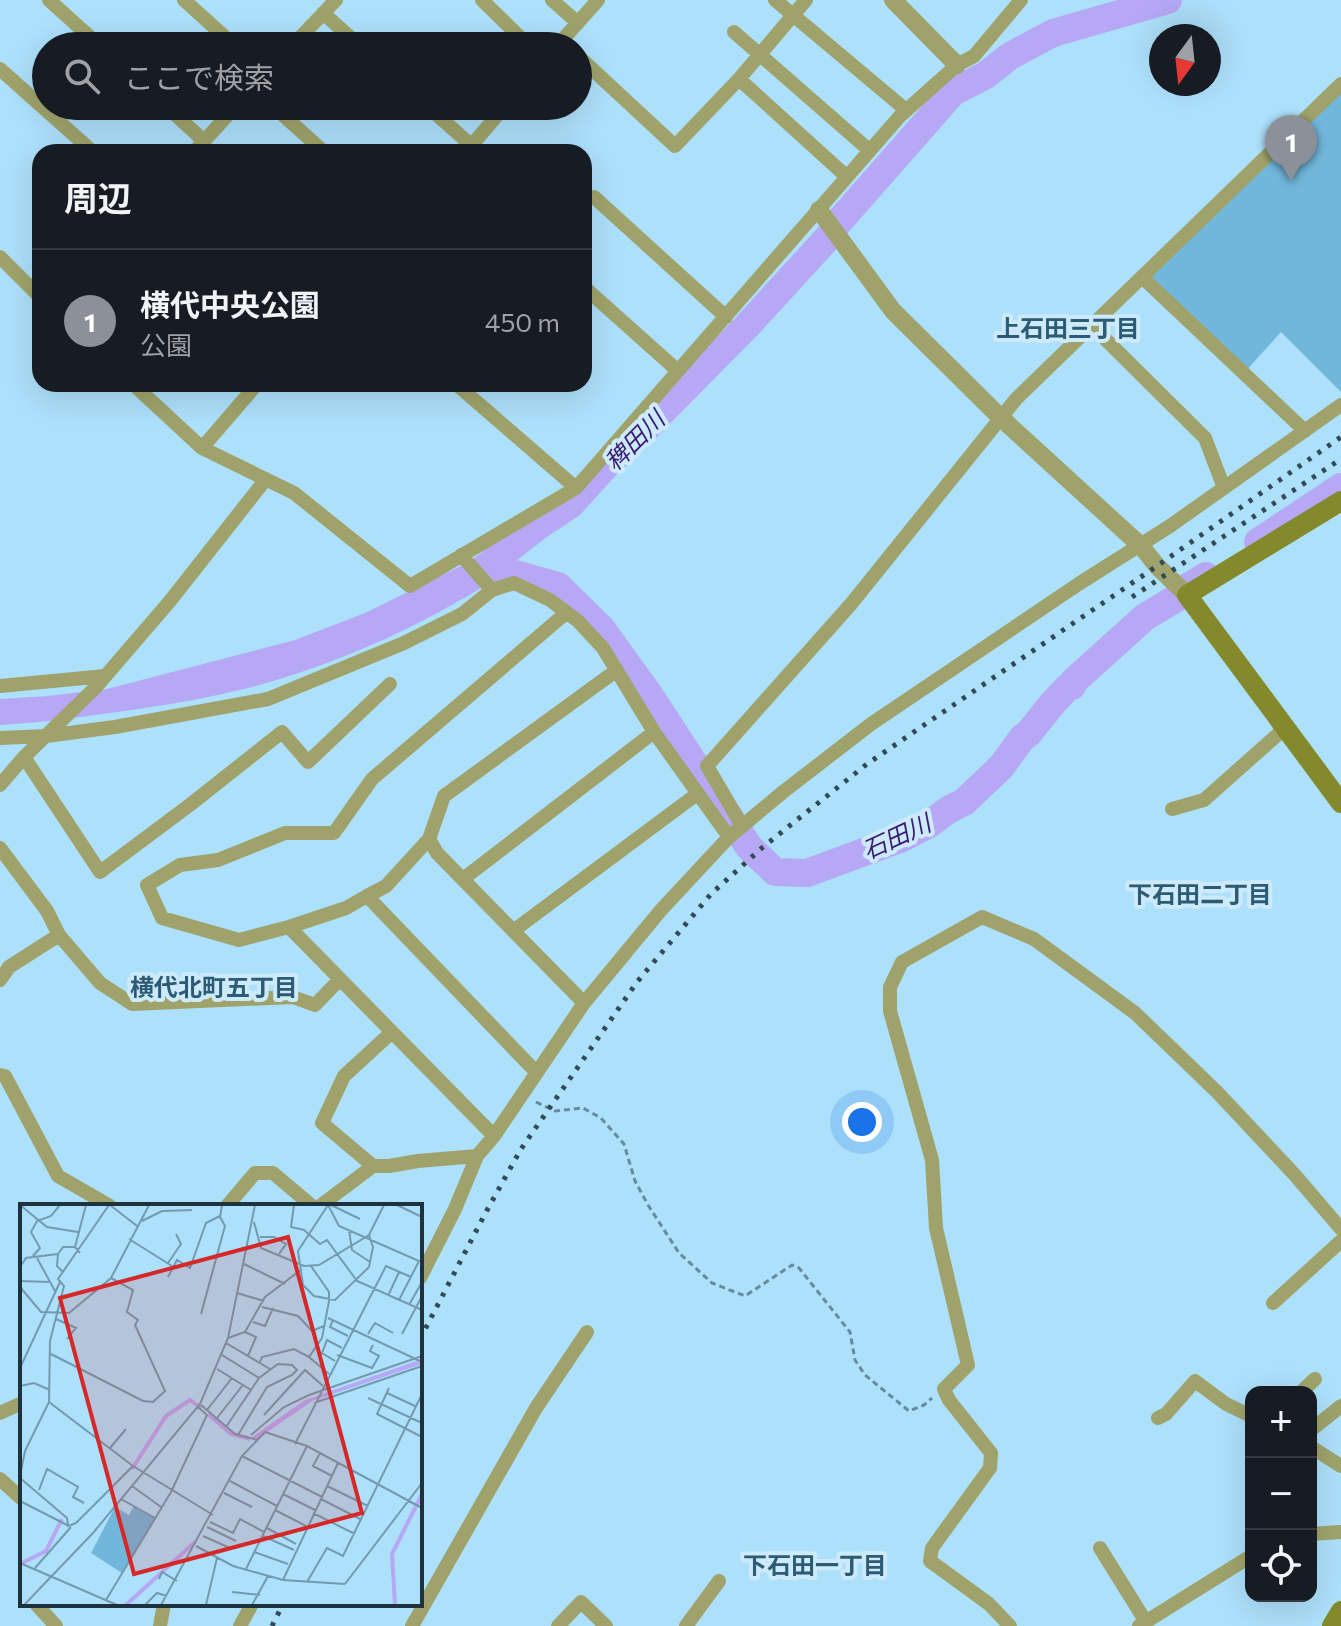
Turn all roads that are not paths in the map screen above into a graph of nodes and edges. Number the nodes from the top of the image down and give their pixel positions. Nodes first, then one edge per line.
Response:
1 (49, 0) edge
2 (184, 0) edge
3 (336, 0) edge
4 (482, 0) edge
5 (552, 0) edge
6 (598, 0) edge
7 (775, 0) edge
8 (806, 0) edge
9 (893, 0) edge
10 (1021, 0) edge
11 (323, 13) junction
12 (794, 16) junction
13 (578, 23) junction
14 (84, 32) edge
15 (219, 32) edge
16 (305, 32) edge
17 (344, 32) edge
18 (515, 32) edge
19 (571, 32) edge
20 (734, 32) dead end
21 (760, 54) junction
22 (957, 65) junction
23 (0, 69) edge
24 (592, 69) edge
25 (739, 79) junction
26 (1341, 84) edge
27 (32, 98) edge
28 (906, 110) junction
29 (57, 120) edge
30 (177, 120) edge
31 (224, 120) edge
32 (289, 120) edge
33 (441, 120) edge
34 (493, 120) edge
35 (84, 144) edge
36 (196, 144) edge
37 (203, 144) edge
38 (315, 144) edge
39 (464, 144) edge
40 (473, 144) edge
41 (869, 150) junction
42 (846, 176) junction
43 (594, 197) dead end
44 (819, 210) junction
45 (0, 257) edge
46 (1142, 277) junction
47 (32, 289) edge
48 (592, 294) edge
49 (726, 317) junction
50 (1092, 326) junction
51 (678, 371) junction
52 (146, 392) edge
53 (250, 392) edge
54 (465, 392) edge
55 (1341, 405) edge
56 (1001, 418) junction
57 (1305, 431) junction
58 (202, 448) junction
59 (266, 479) junction
60 (576, 488) junction
61 (1224, 488) junction
62 (1341, 501) edge
63 (1141, 546) junction
64 (461, 555) junction
65 (492, 590) junction
66 (1187, 595) junction
67 (566, 613) junction
68 (617, 670) junction
69 (100, 682) junction
70 (390, 684) dead end
71 (0, 686) edge
72 (1285, 728) junction
73 (654, 732) junction
74 (50, 733) junction
75 (0, 738) edge
76 (24, 757) junction
77 (0, 785) edge
78 (697, 794) junction
79 (1341, 803) edge
80 (1172, 809) dead end
81 (742, 826) junction
82 (729, 837) junction
83 (429, 839) junction
84 (0, 848) edge
85 (463, 879) junction
86 (367, 896) junction
87 (289, 927) junction
88 (513, 931) junction
89 (59, 935) junction
90 (340, 979) junction
91 (0, 980) edge
92 (584, 1003) junction
93 (392, 1032) junction
94 (537, 1073) junction
95 (0, 1075) edge
96 (494, 1136) junction
97 (477, 1156) junction
98 (373, 1166) junction
99 (107, 1204) edge
100 (229, 1204) edge
101 (310, 1204) edge
102 (323, 1204) edge
103 (1341, 1229) edge
104 (1341, 1241) edge
105 (422, 1274) edge
106 (1273, 1303) dead end
107 (587, 1332) dead end
108 (1315, 1379) dead end
109 (1307, 1386) edge
110 (20, 1404) edge
111 (1341, 1406) edge
112 (0, 1413) edge
113 (1245, 1413) edge
114 (1158, 1418) dead end
115 (1317, 1425) edge
116 (1317, 1451) edge
117 (1341, 1466) edge
118 (0, 1479) edge
119 (20, 1497) edge
120 (1341, 1532) edge
121 (1317, 1534) edge
122 (1100, 1548) dead end
123 (1245, 1560) edge
124 (719, 1581) dead end
125 (38, 1606) edge
126 (164, 1606) edge
127 (251, 1606) edge
128 (1341, 1611) edge
129 (1142, 1624) edge
130 (56, 1626) edge
131 (160, 1626) edge
132 (240, 1626) edge
133 (412, 1626) edge
134 (558, 1626) edge
135 (606, 1626) edge
136 (686, 1626) edge
137 (1010, 1626) edge
138 (1332, 1626) edge

1 - 14 street
2 - 15 street
3 - 11 street
4 - 18 street
5 - 13 street
6 - 13 street
7 - 12 street
8 - 12 street
9 - 22 street
10 - 22 street
11 - 16 street
11 - 17 street
12 - 21 street
12 - 28 street
13 - 19 street
20 - 21 street
21 - 25 street
21 - 41 street
22 - 28 street
23 - 27 street
24 - 25 street
25 - 42 street
26 - 46 street
28 - 41 street
29 - 35 street
30 - 36 street
31 - 37 street
32 - 38 street
33 - 39 street
34 - 40 street
41 - 42 street
42 - 44 street
43 - 49 street
44 - 49 street
44 - 56 street
45 - 47 street
46 - 50 street
46 - 57 street
48 - 51 street
49 - 51 street
50 - 56 street
50 - 61 street
51 - 60 street
52 - 58 street
53 - 58 street
54 - 60 street
55 - 57 street
56 - 63 street
56 - 81 street
57 - 61 street
58 - 59 street
59 - 64 street
59 - 69 street
60 - 64 street
61 - 63 street
62 - 66 main road
63 - 66 street
63 - 81 street
64 - 65 street
65 - 67 street
65 - 74 street
66 - 72 main road
67 - 68 street
67 - 87 street
68 - 73 street
68 - 83 street
69 - 71 street
69 - 74 street
70 - 76 street
72 - 79 main road
72 - 80 street
73 - 78 street
73 - 85 street
74 - 75 street
74 - 76 street
76 - 77 street
78 - 82 street
78 - 88 street
81 - 82 street
82 - 92 street
83 - 85 street
83 - 86 street
84 - 89 street
85 - 88 street
86 - 87 street
86 - 94 street
87 - 90 street
88 - 92 street
89 - 90 street
89 - 91 street
90 - 93 street
92 - 94 street
93 - 96 street
93 - 98 street
94 - 96 street
95 - 99 street
96 - 97 street
97 - 98 street
97 - 105 street
98 - 102 street
100 - 101 street
103 - 137 street
104 - 106 street
107 - 133 street
108 - 109 street
110 - 112 street
111 - 115 street
113 - 114 street
116 - 117 street
118 - 119 street
120 - 121 street
122 - 129 street
123 - 129 street
124 - 136 street
125 - 130 street
126 - 131 street
127 - 132 street
128 - 138 main road
134 - 135 street

